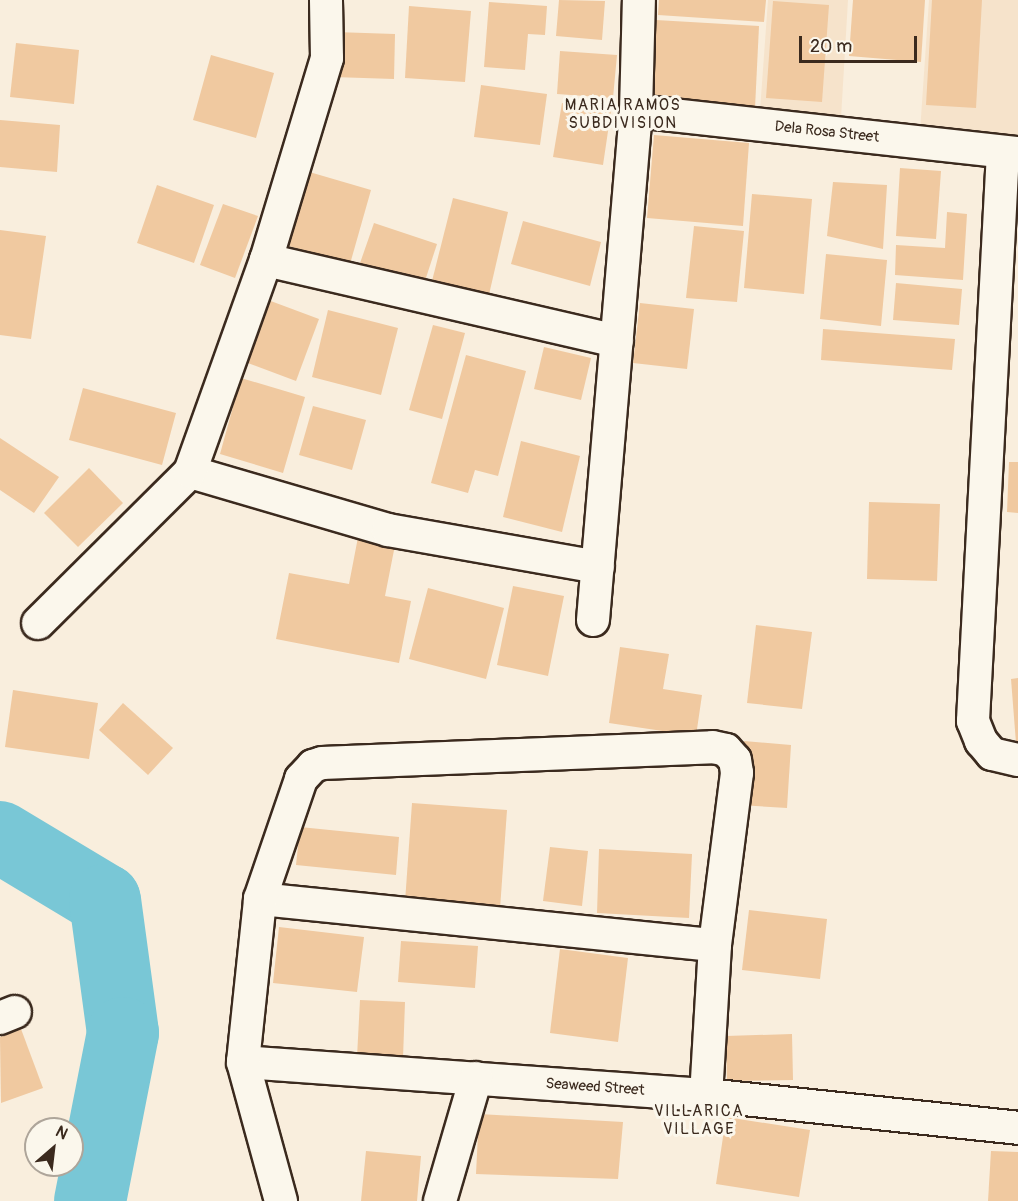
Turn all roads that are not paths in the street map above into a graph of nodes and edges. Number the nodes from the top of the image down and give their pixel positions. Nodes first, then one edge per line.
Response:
1 (326, 0) edge
2 (639, 0) edge
3 (636, 111) junction
4 (1011, 152) edge
5 (267, 260) junction
6 (617, 341) junction
7 (190, 472) junction
8 (598, 567) junction
9 (593, 620) dead end
10 (38, 623) dead end
11 (1018, 760) edge
12 (260, 899) junction
13 (716, 945) junction
14 (243, 1062) junction
15 (476, 1078) junction
16 (706, 1095) junction
17 (1018, 1128) edge
18 (281, 1201) edge
19 (440, 1201) edge

1 - 5 street
2 - 3 street
3 - 4 street, Dela Rosa Street
3 - 6 street
4 - 11 street
5 - 6 street
5 - 7 street
6 - 8 street
7 - 8 street
7 - 10 street
8 - 9 street
12 - 13 street
12 - 13 street
12 - 14 street
13 - 16 street
14 - 15 street, Seaweed Street
14 - 18 street
15 - 16 street, Seaweed Street
15 - 19 street
16 - 17 street, Seaweed Street

